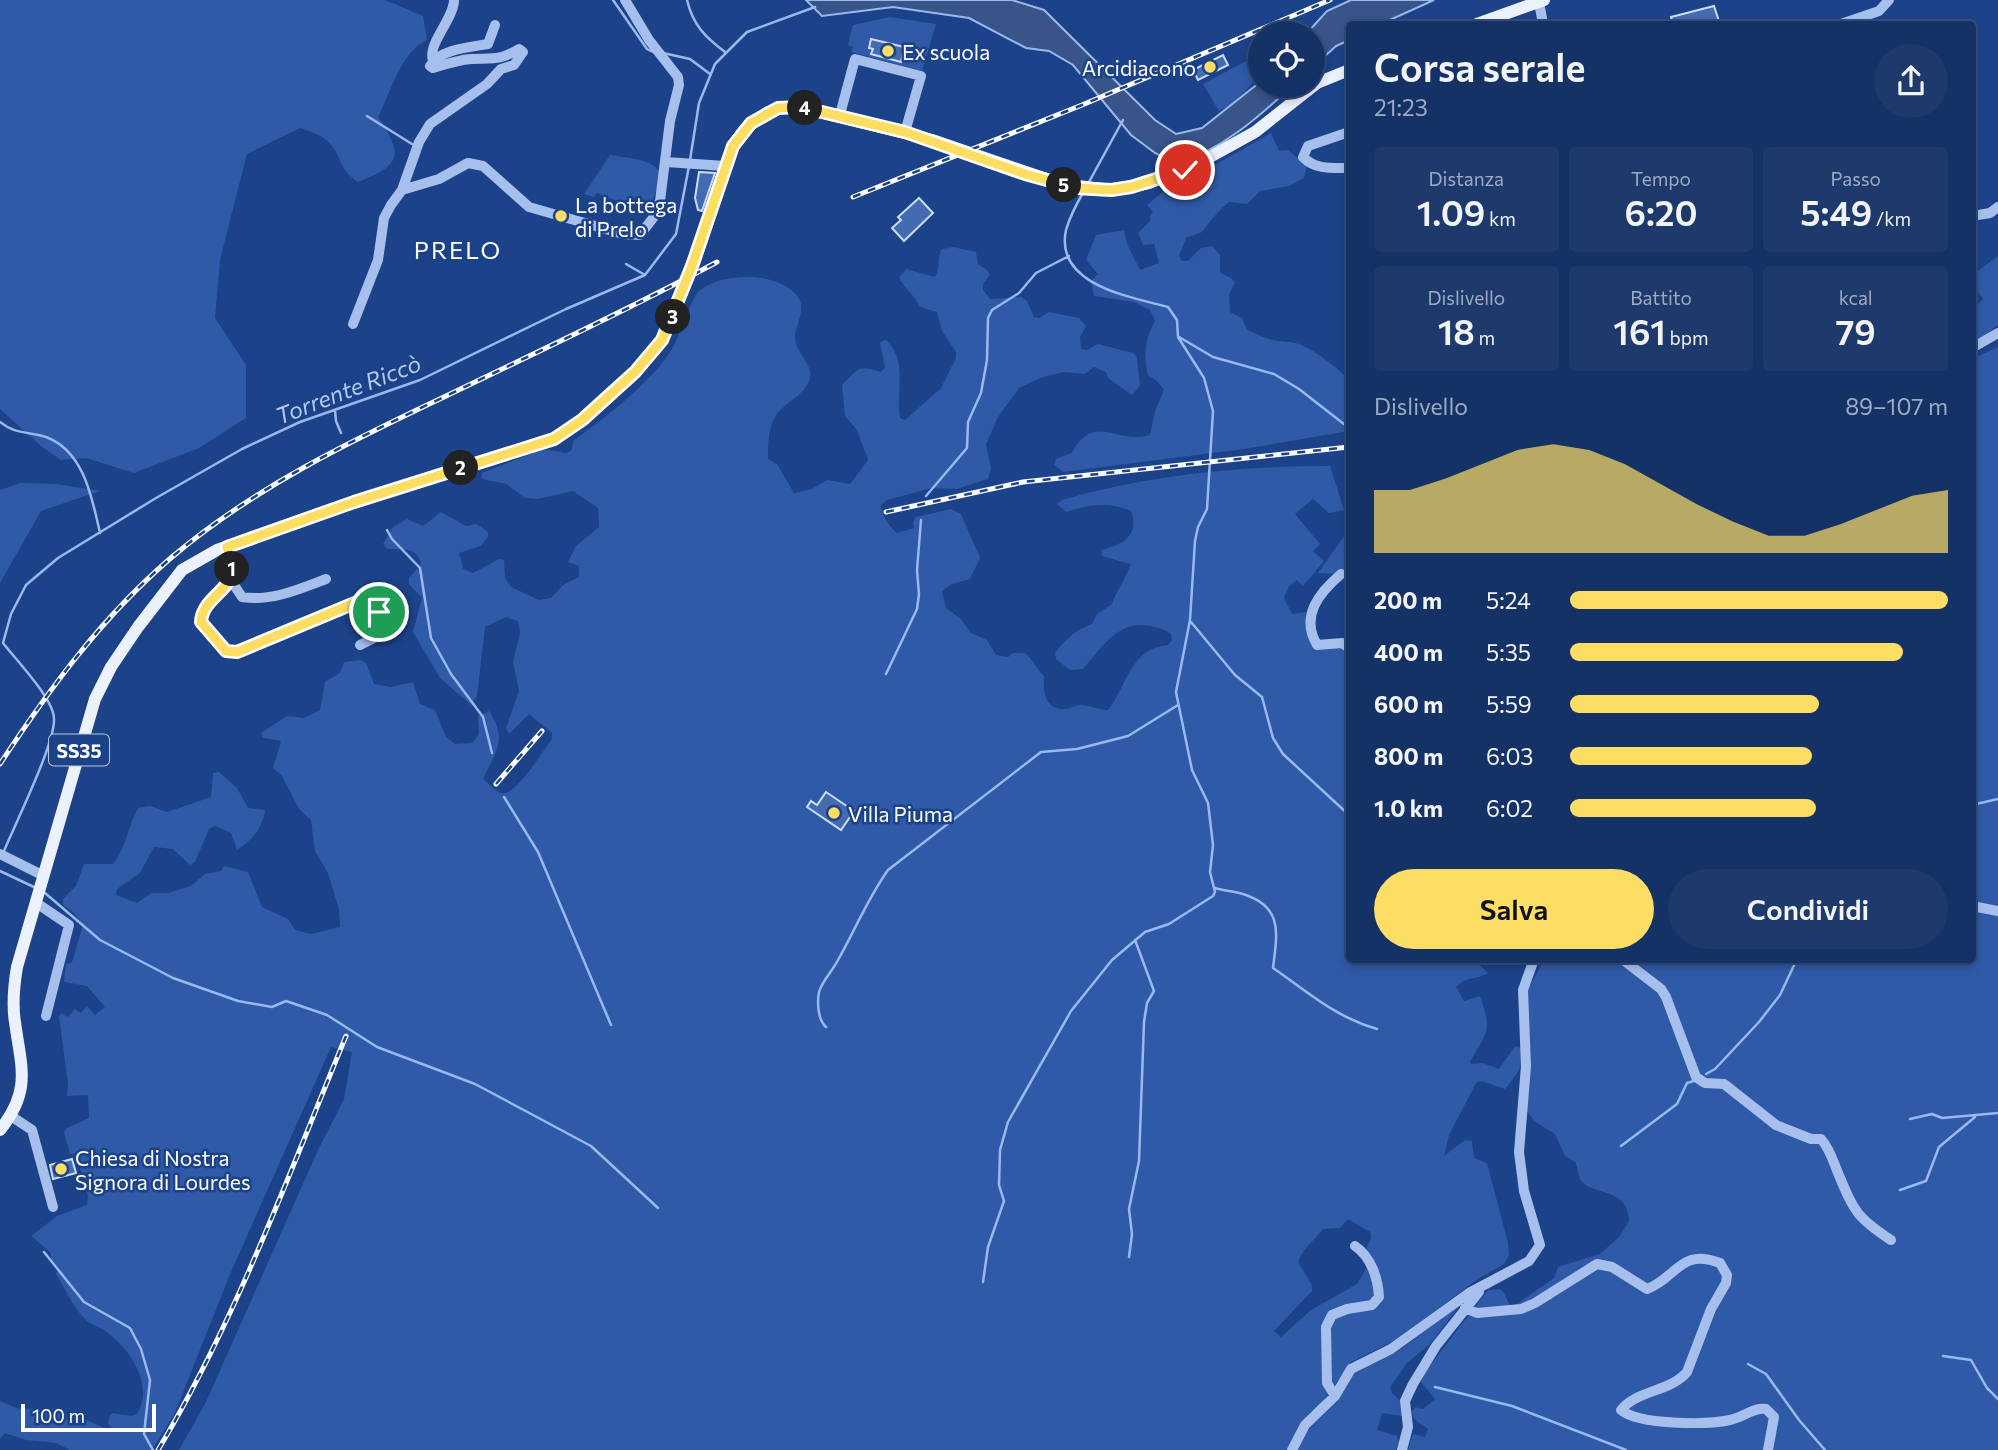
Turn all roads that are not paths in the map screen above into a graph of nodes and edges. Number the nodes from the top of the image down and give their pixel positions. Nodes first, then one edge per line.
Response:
1 (454, 0) edge
2 (625, 0) edge
3 (1889, 0) edge
4 (1542, 1) edge
5 (1485, 21) edge
6 (1543, 21) edge
7 (1850, 21) edge
8 (495, 25) dead end
9 (433, 60) junction
10 (1346, 71) edge
11 (839, 118) junction
12 (905, 132) junction
13 (1346, 132) edge
14 (668, 162) junction
15 (725, 166) junction
16 (1346, 169) edge
17 (402, 190) junction
18 (1998, 208) edge
19 (1976, 215) edge
20 (353, 324) dead end
21 (1998, 333) edge
22 (1976, 346) edge
23 (227, 547) junction
24 (1341, 575) dead end
25 (230, 579) junction
26 (326, 579) dead end
27 (360, 645) dead end
28 (1346, 646) edge
29 (0, 854) edge
30 (37, 873) junction
31 (35, 902) junction
32 (1976, 907) edge
33 (1998, 911) edge
34 (1533, 963) edge
35 (1628, 963) edge
36 (46, 1016) dead end
37 (11, 1116) junction
38 (0, 1129) edge
39 (53, 1207) dead end
40 (1891, 1240) dead end
41 (1355, 1246) dead end
42 (1486, 1284) junction
43 (1465, 1308) junction
44 (1335, 1396) junction
45 (1292, 1450) edge
46 (1402, 1450) edge
47 (1768, 1450) edge

1 - 9 street
2 - 14 street
3 - 7 street
4 - 5 main road
4 - 6 street
8 - 9 street
9 - 17 street
10 - 12 main road
11 - 12 main road
11 - 12 street
11 - 15 main road
13 - 16 street
14 - 15 street
14 - 17 street
15 - 23 main road, SS35
17 - 20 street
18 - 19 street
21 - 22 street
23 - 25 street
23 - 30 main road, SS35
24 - 28 street
25 - 26 street
25 - 27 street
29 - 30 street
30 - 31 main road, SS35
31 - 36 street
31 - 37 main road, SS35
32 - 33 street
34 - 42 street
35 - 40 street
37 - 38 main road, SS35
37 - 39 street
41 - 44 street
42 - 43 street
42 - 44 street
43 - 46 street
43 - 47 street
44 - 45 street

